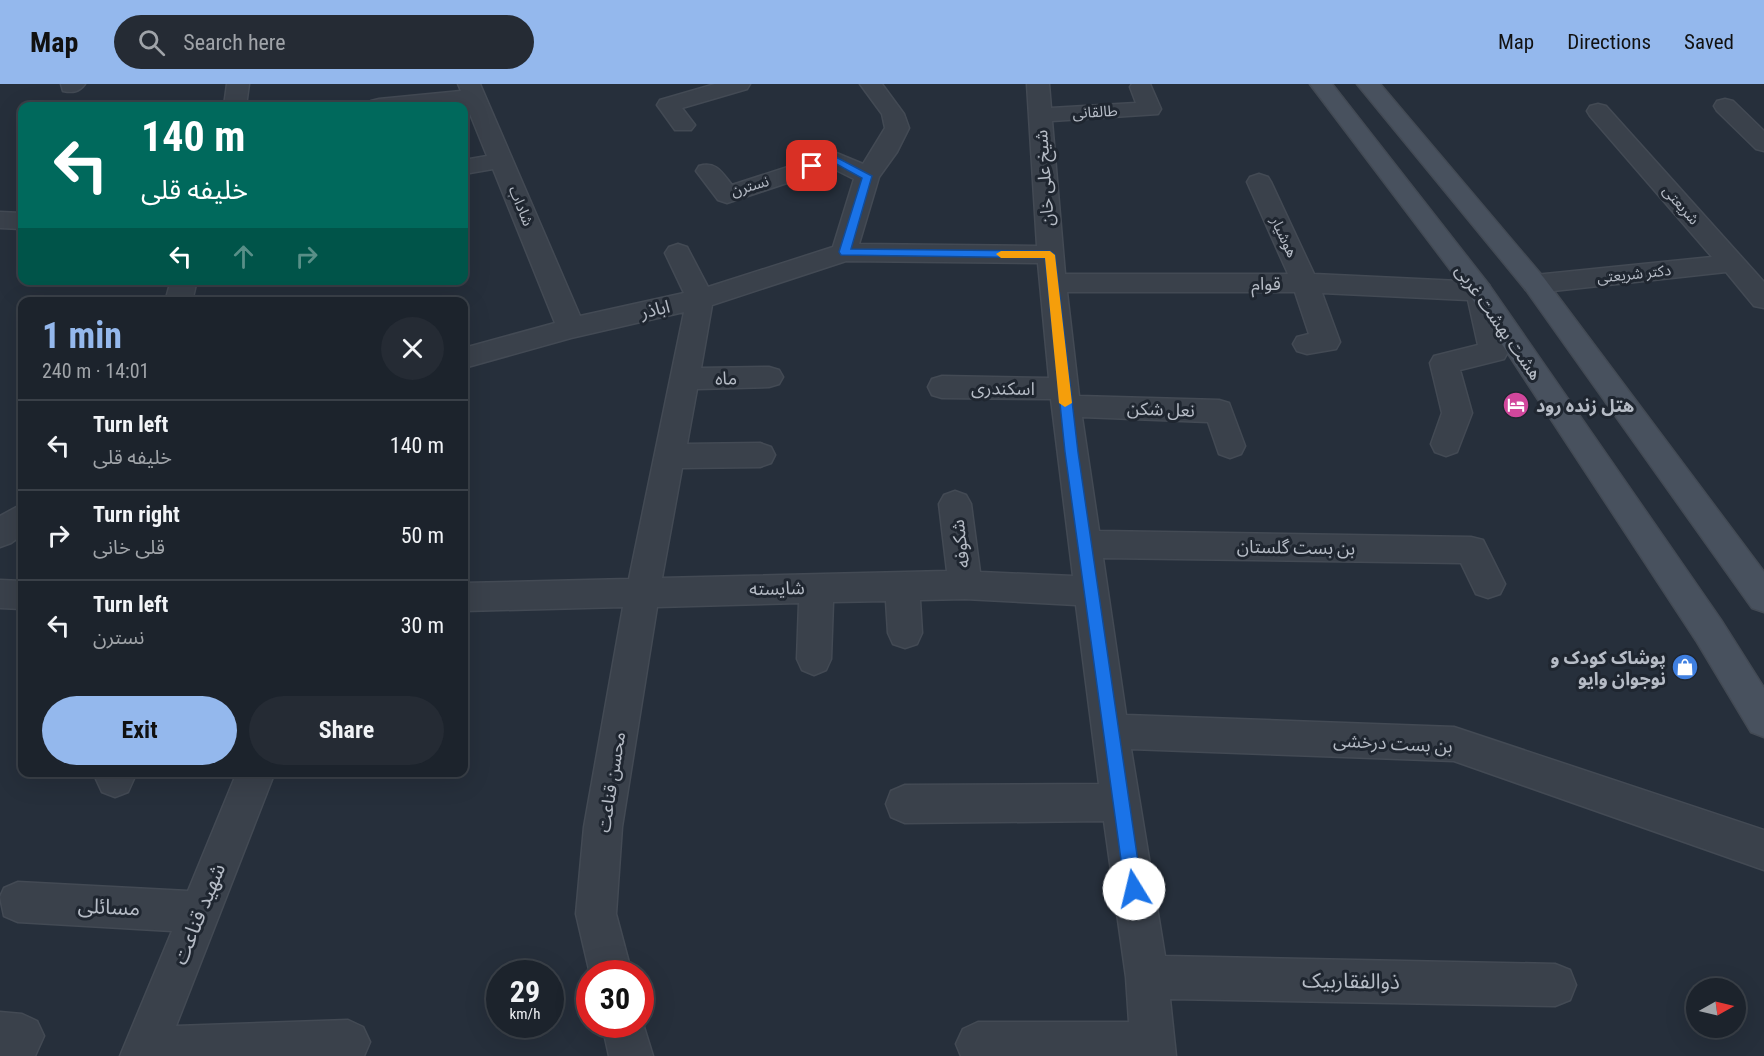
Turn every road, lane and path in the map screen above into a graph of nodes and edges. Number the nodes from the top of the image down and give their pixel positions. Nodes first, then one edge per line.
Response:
1 (238, 84) edge
2 (739, 84) edge
3 (871, 84) edge
4 (1321, 84) edge
5 (1368, 84) edge
6 (1141, 87) dead end
7 (472, 90) edge
8 (1039, 100) edge
9 (236, 102) edge
10 (402, 102) edge
11 (1725, 106) dead end
12 (1150, 109) junction
13 (1599, 111) dead end
14 (683, 125) dead end
15 (1159, 130) dead end
16 (1764, 144) edge
17 (502, 160) junction
18 (468, 166) edge
19 (708, 171) dead end
20 (867, 176) junction
21 (1259, 182) dead end
22 (0, 220) edge
23 (18, 222) edge
24 (844, 252) junction
25 (678, 253) dead end
26 (1733, 263) junction
27 (1051, 269) junction
28 (1305, 283) junction
29 (1535, 284) junction
30 (1480, 291) junction
31 (700, 299) junction
32 (1764, 299) edge
33 (571, 328) junction
34 (1307, 344) dead end
35 (468, 357) edge
36 (769, 377) dead end
37 (683, 379) junction
38 (942, 387) dead end
39 (1065, 397) junction
40 (1446, 444) dead end
41 (1230, 446) dead end
42 (760, 455) dead end
43 (668, 456) junction
44 (956, 504) dead end
45 (18, 521) edge
46 (0, 534) edge
47 (1084, 544) junction
48 (1488, 584) dead end
49 (965, 585) junction
50 (817, 587) junction
51 (902, 588) junction
52 (643, 591) junction
53 (1090, 591) junction
54 (0, 594) edge
55 (18, 595) edge
56 (468, 597) edge
57 (1764, 598) edge
58 (904, 633) dead end
59 (814, 659) dead end
60 (1764, 720) edge
61 (1112, 731) junction
62 (254, 777) edge
63 (1120, 802) junction
64 (905, 804) dead end
65 (1764, 850) edge
66 (18, 902) dead end
67 (200, 912) junction
68 (608, 960) edge
69 (1147, 977) junction
70 (1555, 985) dead end
71 (0, 1034) edge
72 (626, 1038) edge
73 (348, 1042) dead end
74 (978, 1044) dead end
75 (1154, 1050) edge
76 (143, 1053) edge
77 (12, 1056) edge
78 (631, 1056) edge

1 - 9 street
2 - 14 street
3 - 20 street
4 - 30 main road, هشت بهشت غربی
5 - 29 main road
6 - 12 street
7 - 10 street
7 - 17 street, شاداب
8 - 12 street, طالقانی
8 - 27 street, شیخ علی خان
11 - 16 street
12 - 15 street
13 - 26 street, شریعتی
17 - 18 street
17 - 33 street, شاداب
19 - 20 street, نسترن
20 - 24 street
21 - 28 street, هوشیار
22 - 23 street
24 - 27 street, قوام
24 - 31 street, اباذر
25 - 31 street
26 - 29 street, دکتر شریعتی
26 - 32 street, شریعتی
27 - 28 street, قوام
27 - 39 street, شیخ علی خان
28 - 30 street, قوام
28 - 34 street, هوشیار
29 - 57 main road
30 - 40 street
30 - 60 main road, هشت بهشت غربی
31 - 33 street, اباذر
31 - 37 street, محسن قناعت
33 - 35 street, اباذر
36 - 37 street, ماه
37 - 43 street, محسن قناعت
38 - 39 street, اسکندری
39 - 41 street, نعل شکن
39 - 47 street, شیخ علی خان
42 - 43 street
43 - 52 street, محسن قناعت
44 - 49 street, شکوفه
45 - 46 street
47 - 48 street, بن بست گلستان
47 - 53 street, شیخ علی خان
49 - 51 street, شایسته
49 - 53 street, شایسته
50 - 51 street, شایسته
50 - 52 street, شایسته
50 - 59 street
51 - 58 street
52 - 56 street, شایسته
52 - 68 street, محسن قناعت
53 - 61 street, شیخ علی خان
54 - 55 street
61 - 63 street, شیخ علی خان
61 - 65 street, بن بست درخشی
62 - 67 street, شهید قناعت
63 - 64 street
63 - 69 street, شیخ علی خان
66 - 67 street, مسائلی
67 - 76 street, شهید قناعت
69 - 70 street, ذوالفقاربیک
69 - 75 street, شیخ علی خان
71 - 77 street
72 - 78 street
73 - 76 street
74 - 75 street

